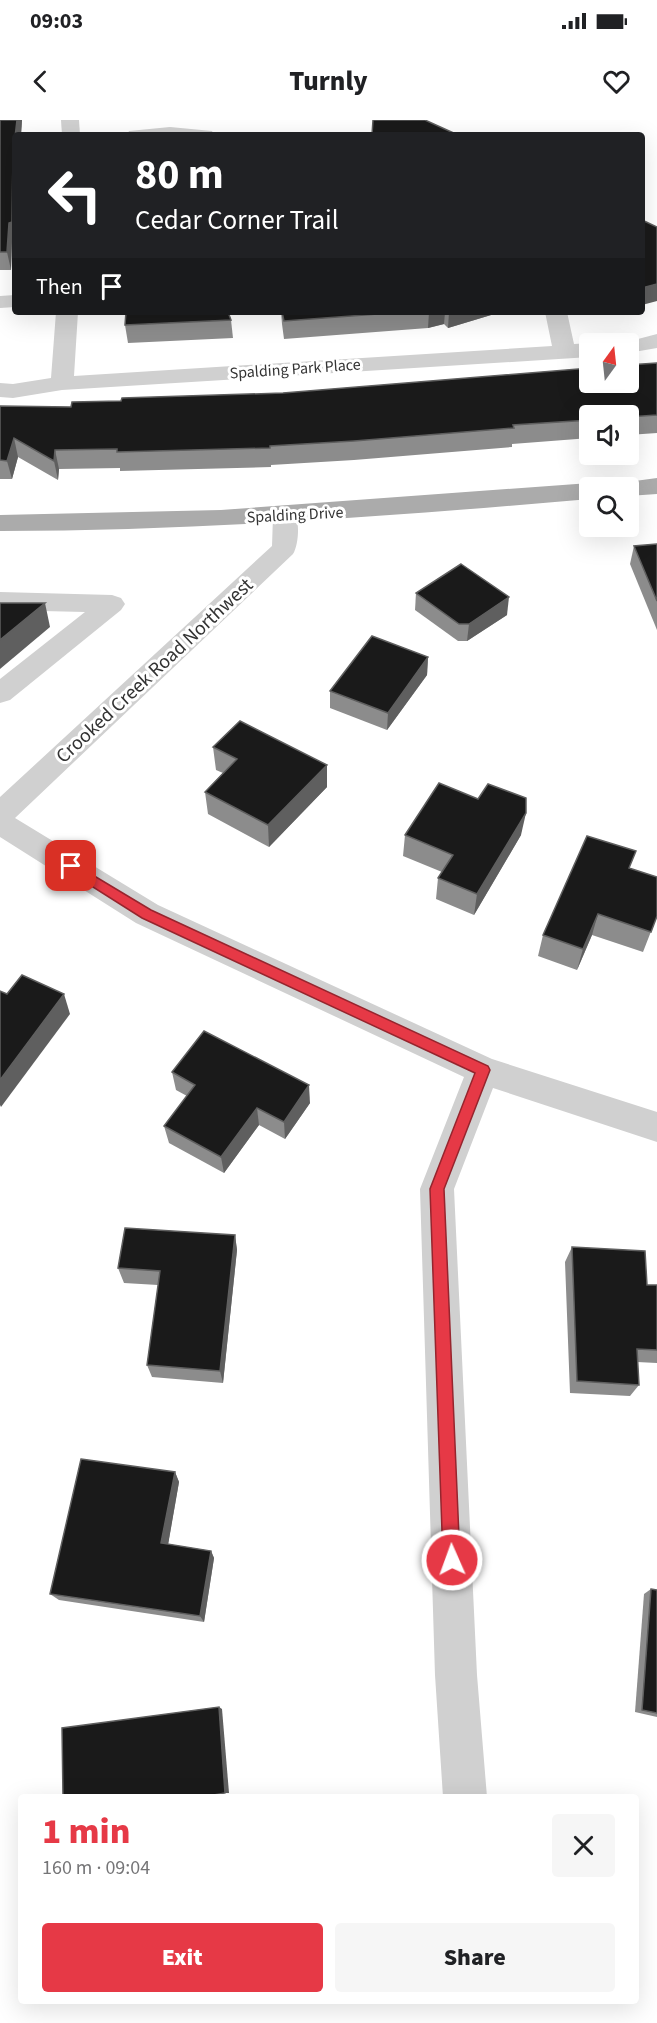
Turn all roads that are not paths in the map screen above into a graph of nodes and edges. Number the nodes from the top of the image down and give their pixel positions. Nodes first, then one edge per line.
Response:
1 (67, 315) edge
2 (557, 315) edge
3 (657, 341) edge
4 (639, 345) edge
5 (579, 350) edge
6 (564, 351) junction
7 (62, 383) junction
8 (0, 390) edge
9 (657, 486) edge
10 (639, 487) edge
11 (579, 492) edge
12 (285, 516) junction
13 (0, 523) edge
14 (0, 601) edge
15 (0, 693) edge
16 (0, 814) edge
17 (0, 823) edge
18 (483, 1070) junction
19 (657, 1127) edge
20 (465, 1794) edge

1 - 7 street
2 - 6 street
3 - 4 street
5 - 6 street, Spalding Park Place
6 - 7 street, Spalding Park Place
7 - 8 street, Spalding Park Place
9 - 10 main road
11 - 12 main road, Spalding Drive
12 - 13 main road, Spalding Drive
12 - 16 street, Crooked Creek Road Northwest
14 - 15 street
17 - 18 street
18 - 19 street
18 - 20 street

